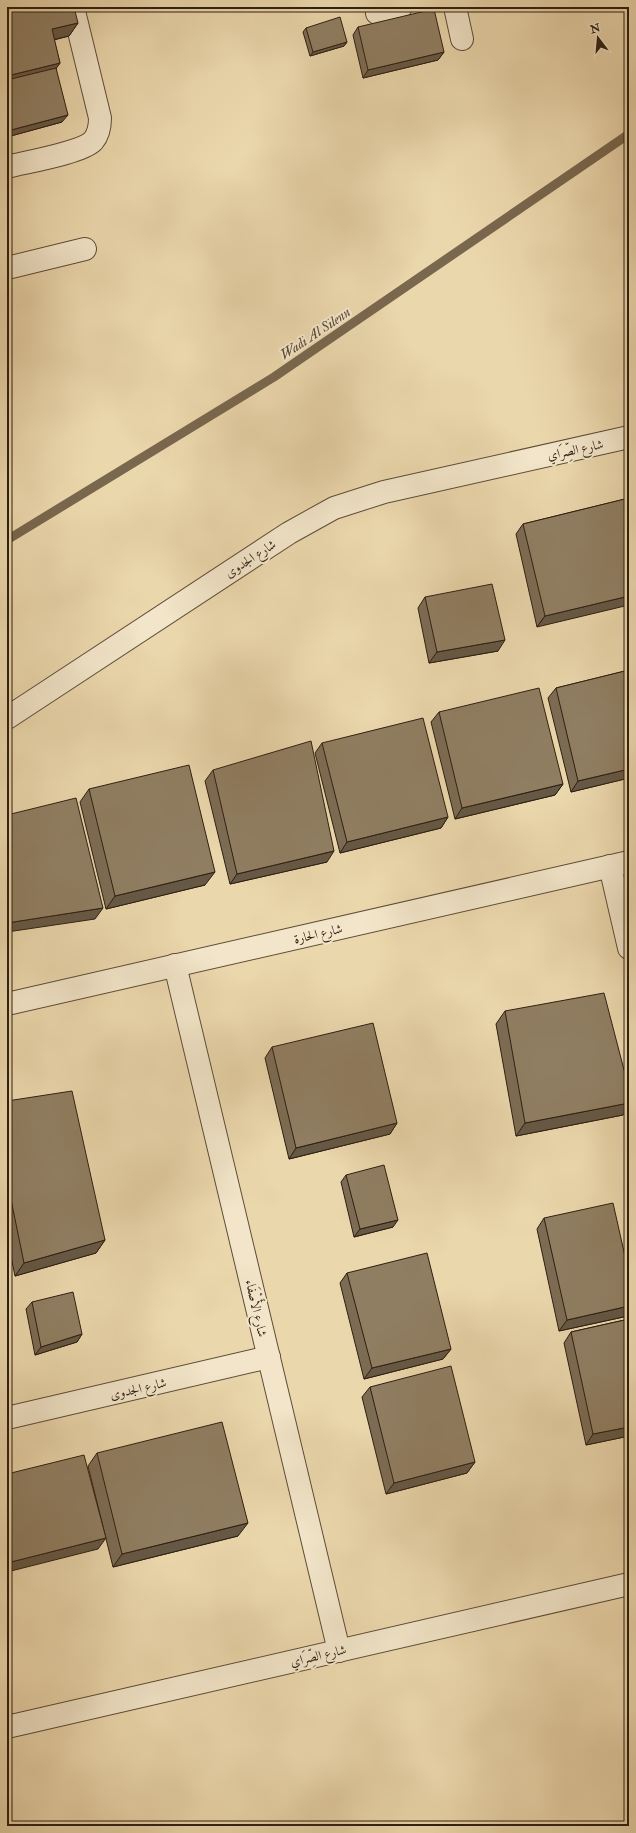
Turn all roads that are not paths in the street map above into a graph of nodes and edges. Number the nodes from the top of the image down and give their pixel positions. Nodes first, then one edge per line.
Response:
1 (73, 7) edge
2 (401, 7) edge
3 (456, 7) edge
4 (377, 13) dead end
5 (462, 38) dead end
6 (7, 167) edge
7 (85, 249) dead end
8 (7, 268) edge
9 (629, 437) edge
10 (521, 461) joint
11 (7, 718) edge
12 (619, 864) edge
13 (629, 948) edge
14 (176, 965) junction
15 (7, 1004) edge
16 (269, 1358) junction
17 (7, 1418) edge
18 (629, 1584) edge
19 (339, 1651) junction
20 (7, 1727) edge

1 - 6 street
2 - 4 street
3 - 5 street
7 - 8 street
9 - 10 street, شارع الصِّرَاي
10 - 11 street, شارع الجدوى
12 - 13 street
12 - 14 street, شارع الحارة
14 - 15 street, شارع الحارة
14 - 16 street, شارع الأَصْفَاء
16 - 17 street, شارع الجدوى
16 - 19 street, شارع الأَصْفَاء
18 - 19 street, شارع الصِّرَاي
19 - 20 street, شارع الصِّرَاي

